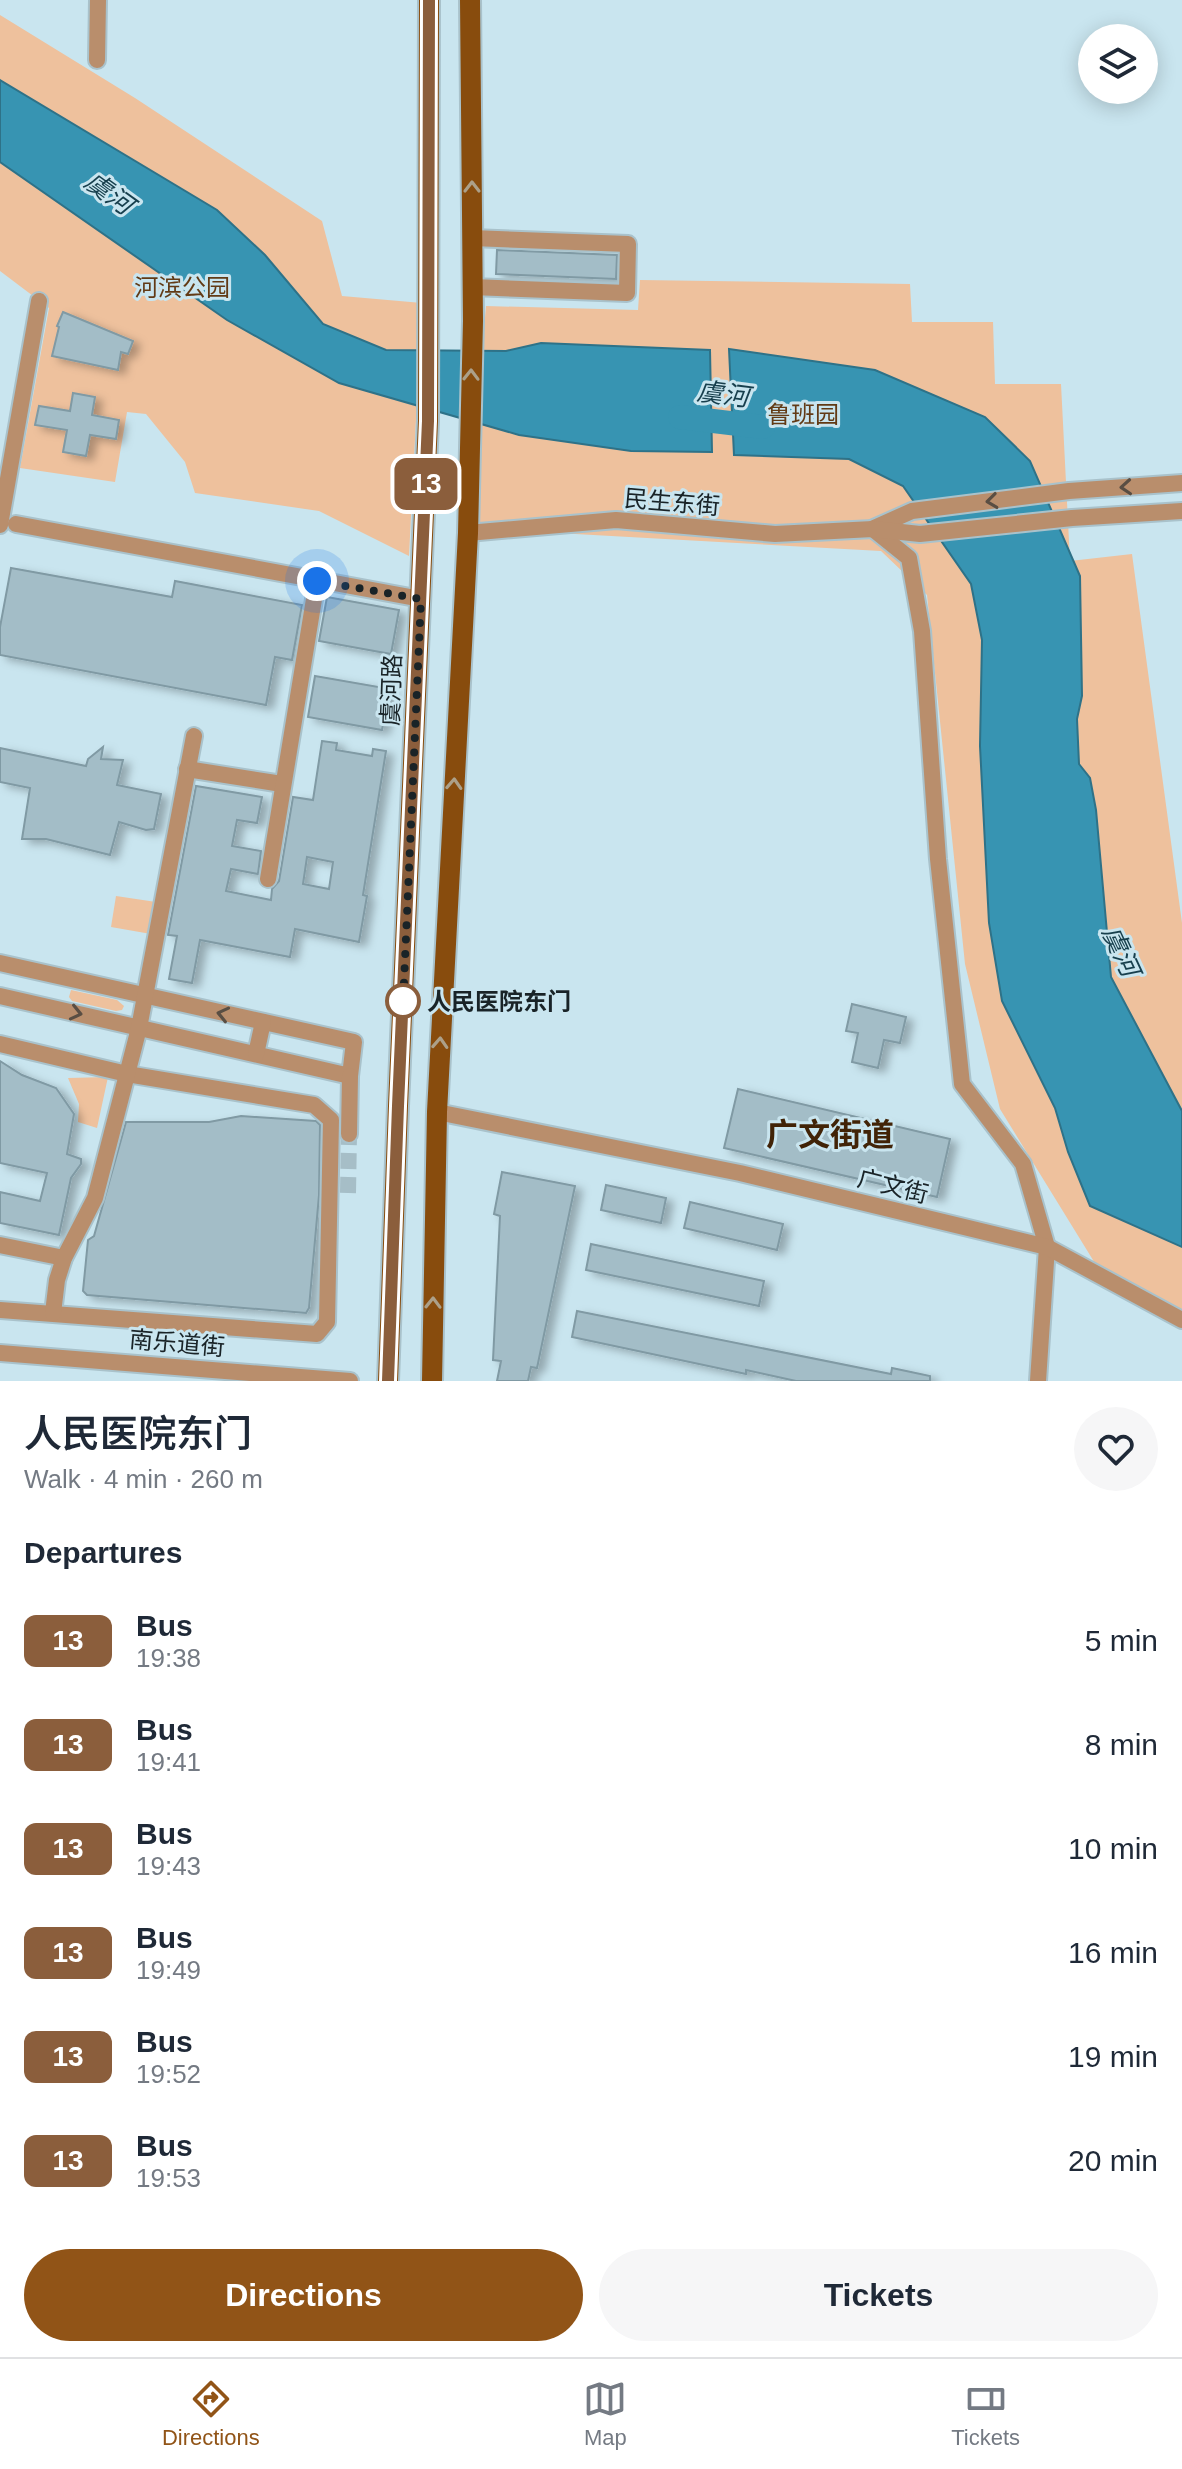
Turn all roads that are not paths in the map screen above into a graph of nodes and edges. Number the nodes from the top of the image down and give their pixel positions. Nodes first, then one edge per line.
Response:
1 (98, 0) edge
2 (429, 0) edge
3 (470, 0) edge
4 (97, 60) dead end
5 (472, 238) junction
6 (472, 287) junction
7 (39, 301) dead end
8 (8, 441) edge
9 (1182, 483) edge
10 (1182, 511) edge
11 (8, 524) edge
12 (873, 529) junction
13 (468, 533) junction
14 (317, 581) junction
15 (421, 599) junction
16 (194, 736) dead end
17 (187, 769) junction
18 (282, 784) junction
19 (268, 879) dead end
20 (0, 963) edge
21 (0, 996) edge
22 (145, 996) junction
23 (263, 1022) junction
24 (139, 1028) junction
25 (0, 1044) edge
26 (256, 1054) junction
27 (127, 1074) junction
28 (350, 1076) junction
29 (437, 1112) junction
30 (349, 1134) tunnel mouth
31 (0, 1245) edge
32 (1047, 1247) junction
33 (64, 1258) junction
34 (0, 1310) edge
35 (53, 1313) junction
36 (1182, 1320) edge
37 (0, 1353) edge
38 (350, 1381) edge
39 (388, 1381) edge
40 (432, 1381) edge
41 (1038, 1381) edge

1 - 4 street
2 - 15 main road, 虞河路
5 -> 3 main road
5 - 6 main road
5 - 6 street
13 -> 6 main road
7 - 8 street
8 - 11 street
9 -> 12 street, 民生东街
10 - 12 street, 民生东街
11 - 14 street
12 - 13 street, 民生东街
12 - 32 street
29 -> 13 main road
14 - 15 street
14 - 18 street
15 - 39 main road, 虞河路
16 - 17 street
17 - 18 street
17 - 22 street
18 - 19 street
20 - 22 street
21 -> 24 street
23 -> 22 street
22 - 24 street
23 - 26 street
23 - 28 street
24 - 26 street
24 - 27 street
25 - 27 street
26 - 28 street
27 - 33 street
27 - 35 street
28 - 30 street
29 - 32 street, 广文街
40 -> 29 main road
31 - 33 street
32 - 36 street, 广文街
32 - 41 street
33 - 35 street
34 - 35 street
37 - 38 street, 南乐道街

